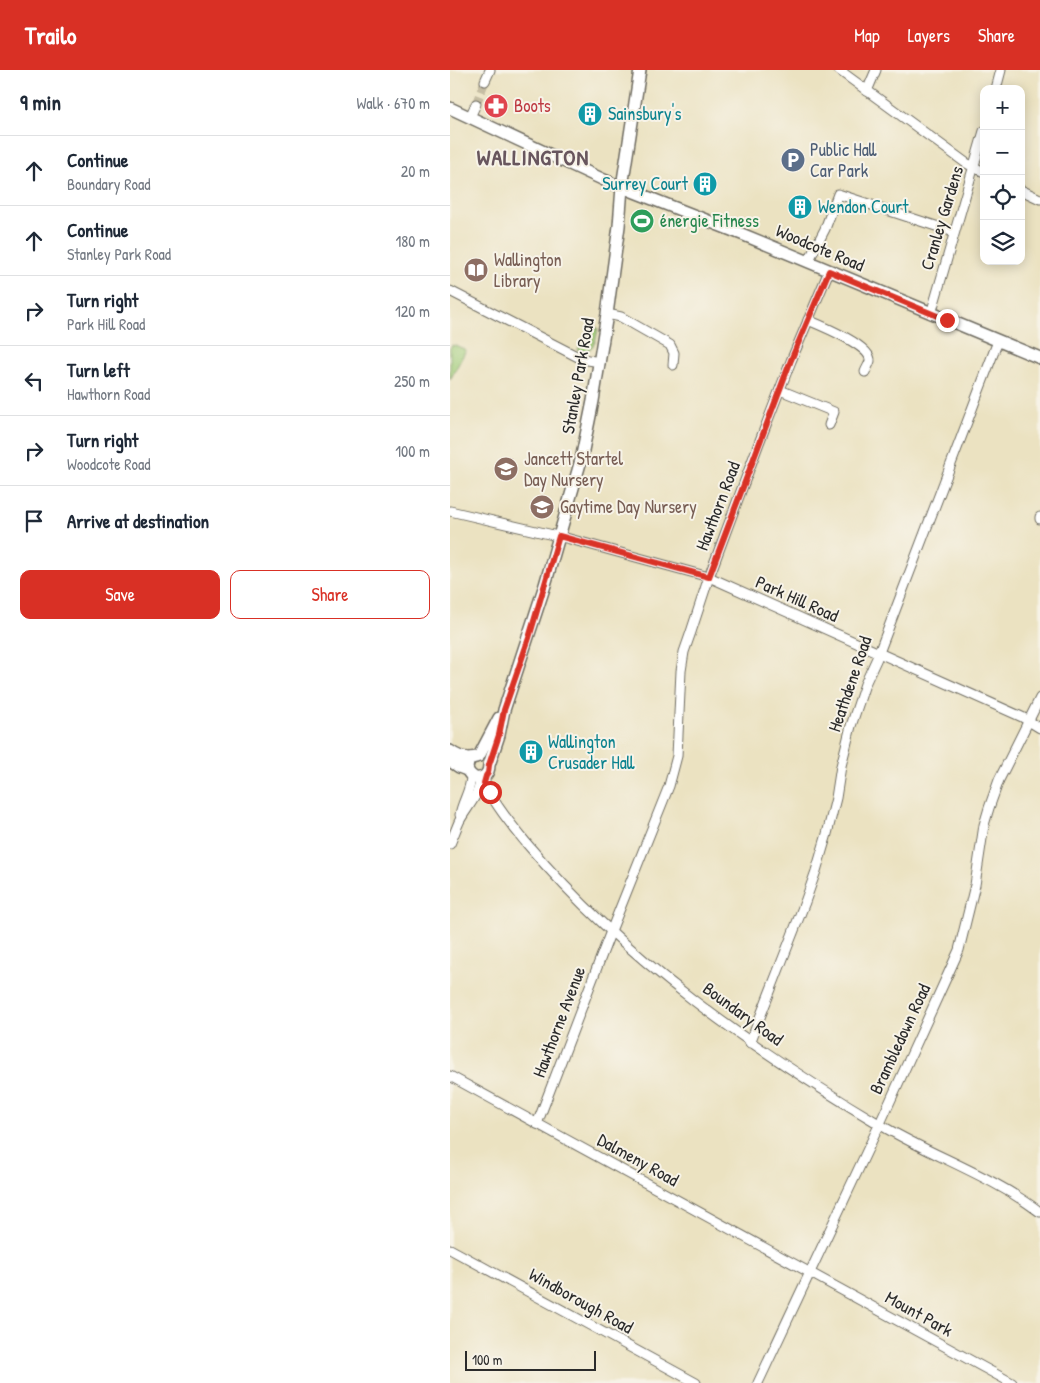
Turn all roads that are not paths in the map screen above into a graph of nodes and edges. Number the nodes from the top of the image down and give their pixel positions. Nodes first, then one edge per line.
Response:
1 (490, 70) edge
2 (640, 70) edge
3 (839, 70) edge
4 (876, 70) edge
5 (1001, 70) edge
6 (485, 80) tunnel mouth
7 (997, 85) edge
8 (867, 90) junction
9 (476, 104) tunnel mouth
10 (450, 108) edge
11 (470, 117) junction
12 (980, 146) edge
13 (972, 167) junction
14 (980, 170) edge
15 (622, 187) junction
16 (1025, 192) edge
17 (1040, 199) edge
18 (954, 232) junction
19 (808, 262) junction
20 (829, 271) junction
21 (450, 291) edge
22 (607, 314) junction
23 (931, 314) junction
24 (808, 320) junction
25 (998, 341) junction
26 (1040, 358) edge
27 (600, 362) junction
28 (673, 365) dead end
29 (865, 372) dead end
30 (780, 390) junction
31 (829, 425) dead end
32 (450, 511) edge
33 (559, 536) junction
34 (709, 577) junction
35 (878, 653) junction
36 (1040, 698) edge
37 (504, 710) junction
38 (1028, 721) junction
39 (1040, 728) edge
40 (450, 751) edge
41 (475, 757) junction
42 (450, 761) edge
43 (478, 773) junction
44 (450, 844) edge
45 (611, 931) junction
46 (750, 1043) junction
47 (450, 1076) edge
48 (537, 1124) junction
49 (879, 1124) junction
50 (1040, 1212) edge
51 (450, 1249) edge
52 (810, 1273) junction
53 (696, 1383) edge
54 (758, 1383) edge
55 (1012, 1383) edge

1 - 6 street
2 - 15 main road, Stanley Park Road
3 - 8 street
4 - 8 street
5 - 7 street
8 - 13 street
9 - 11 street
10 - 11 main road, Woodcote Road
11 - 15 main road, Woodcote Road
12 - 13 street, Cranley Gardens
13 - 14 street
13 - 18 street, Cranley Gardens
15 - 19 main road, Woodcote Road
15 - 22 main road, Stanley Park Road
16 - 17 street
18 - 19 street
18 - 23 street, Cranley Gardens
19 - 20 main road, Woodcote Road
20 - 23 main road, Woodcote Road
20 - 24 street, Hawthorn Road
21 - 27 street
22 - 27 main road, Stanley Park Road
22 - 28 street
23 - 25 main road, Woodcote Road
24 - 29 street
24 - 30 street, Hawthorn Road
25 - 26 main road, Woodcote Road
25 - 35 street, Heathdene Road
27 - 33 main road, Stanley Park Road
30 - 31 street
30 - 34 street, Hawthorn Road
32 - 33 street, Park Hill Road
33 - 34 street, Park Hill Road
33 - 37 main road, Stanley Park Road
34 - 35 street, Park Hill Road
34 - 45 street, Hawthorn Road
35 - 38 street, Park Hill Road
35 - 46 street, Heathdene Road
36 - 38 street, Brambledown Road
37 - 41 main road, Stanley Park Road
37 - 43 main road, Stanley Park Road
38 - 39 street, Park Hill Road
38 - 49 street, Brambledown Road
40 - 41 main road
41 - 43 main road, Stanley Park Road
41 - 43 main road
42 - 43 main road
43 - 44 street, Stanley Park Road
43 - 45 street, Boundary Road
45 - 46 street, Boundary Road
45 - 48 street, Hawthorne Avenue
46 - 49 street, Boundary Road
47 - 48 street, Dalmeny Road
48 - 52 street, Dalmeny Road
49 - 50 street, Boundary Road
49 - 52 street, Brambledown Road
51 - 53 street, Windborough Road
52 - 54 street, Brambledown Road
52 - 55 street, Mount Park

